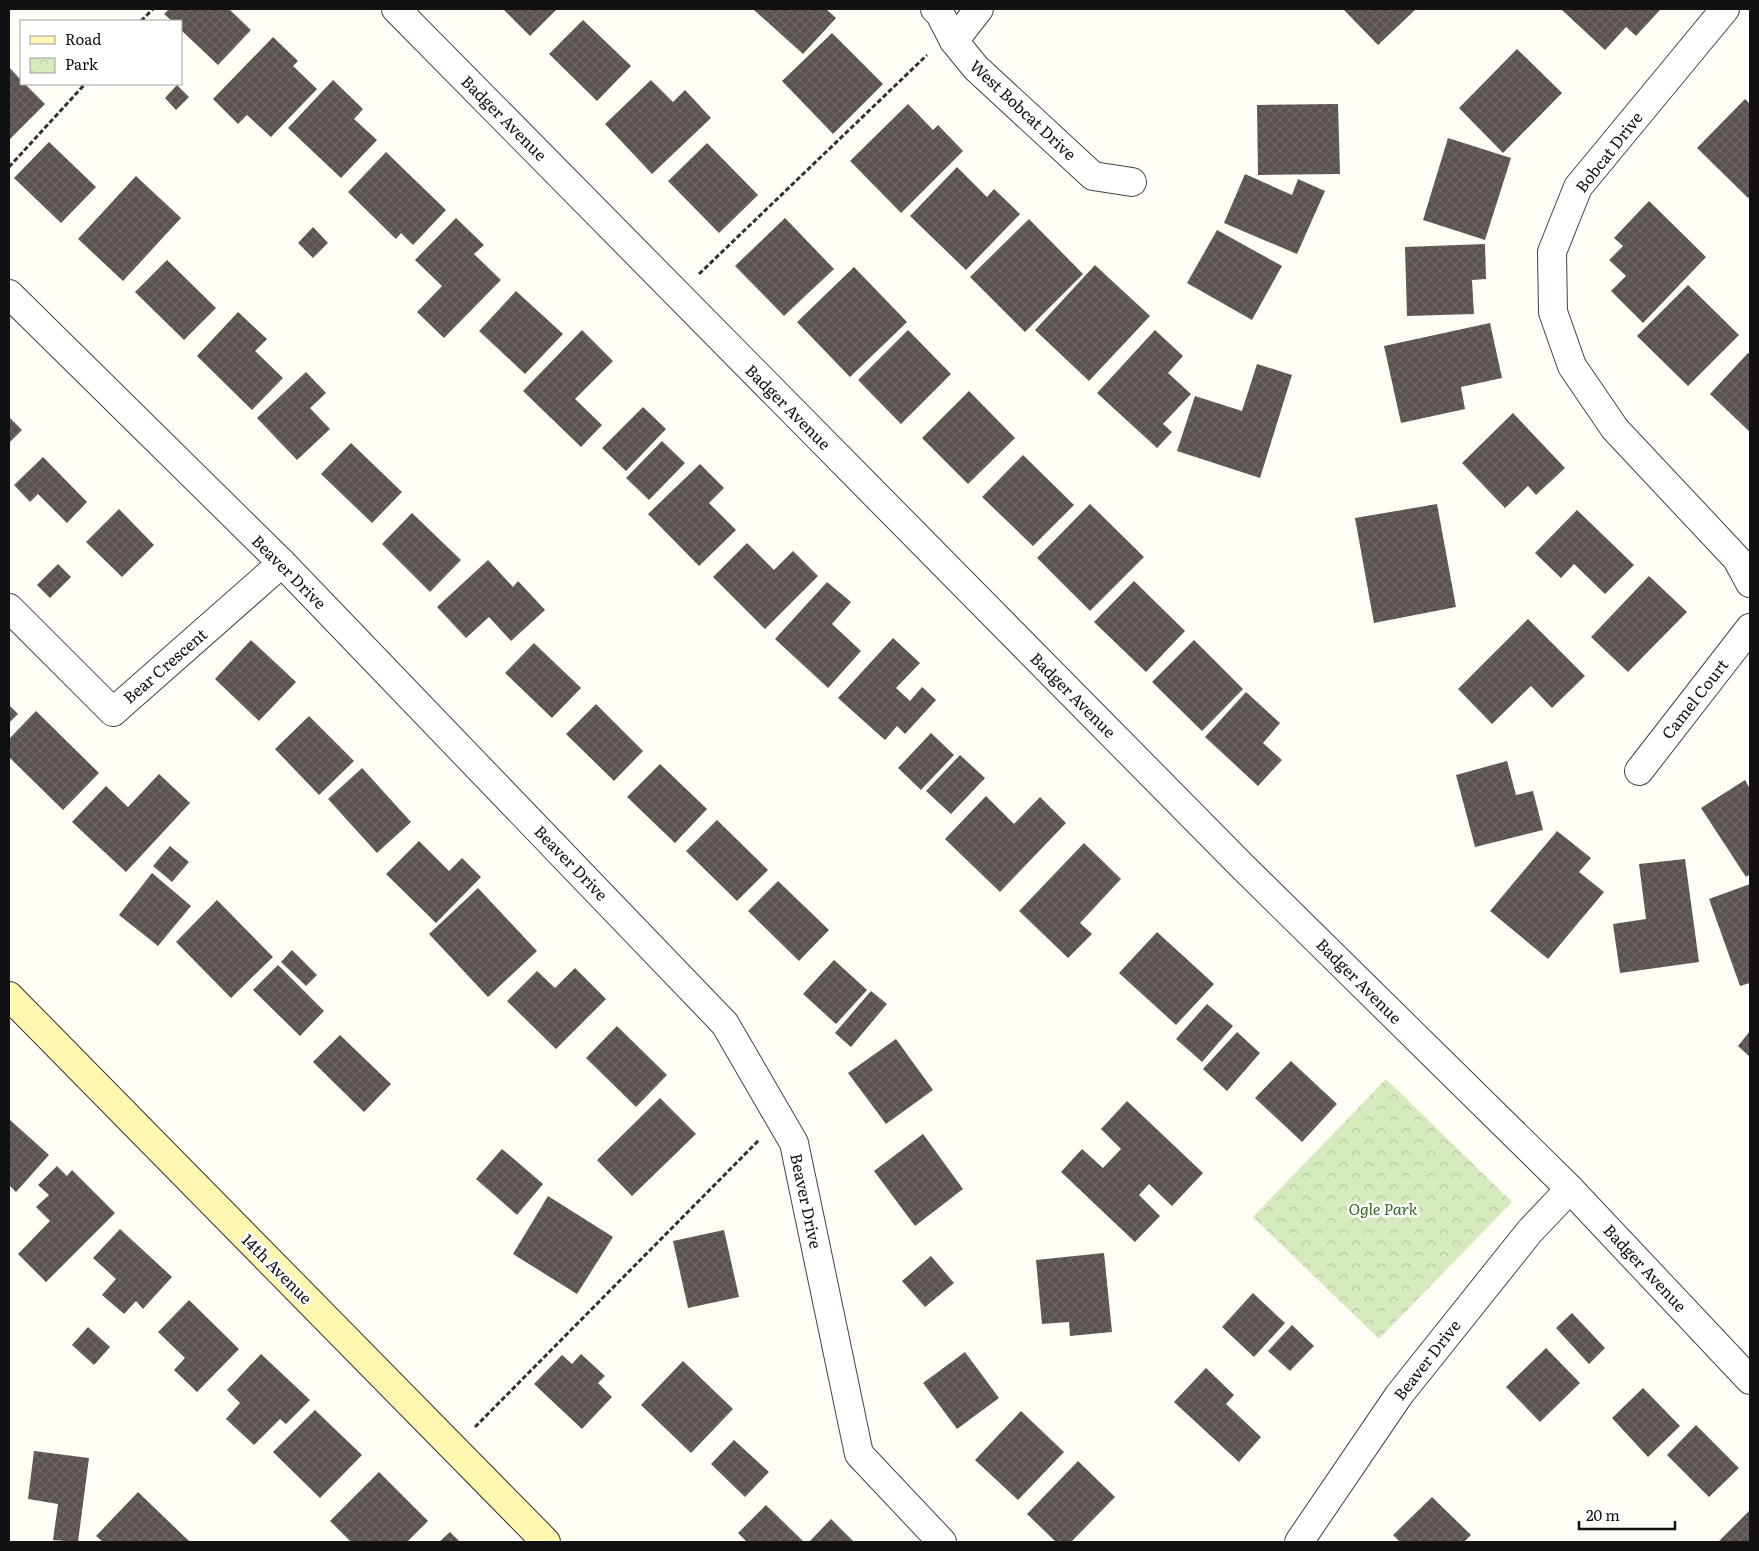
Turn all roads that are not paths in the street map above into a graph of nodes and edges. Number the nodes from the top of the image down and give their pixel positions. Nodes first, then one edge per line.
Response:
1 (396, 9) edge
2 (935, 9) edge
3 (978, 9) edge
4 (1725, 9) edge
5 (943, 45) junction
6 (1132, 182) dead end
7 (9, 294) edge
8 (282, 563) junction
9 (1750, 583) edge
10 (9, 608) edge
11 (1750, 628) edge
12 (1639, 771) dead end
13 (9, 996) edge
14 (1570, 1189) junction
15 (1750, 1380) edge
16 (546, 1542) edge
17 (942, 1542) edge
18 (1299, 1542) edge

1 - 14 street, Badger Avenue
2 - 5 street, West Bobcat Drive
3 - 5 street
4 - 9 street, Bobcat Drive
5 - 6 street, West Bobcat Drive
7 - 8 street, Beaver Drive
8 - 10 street, Bear Crescent
8 - 17 street, Beaver Drive
11 - 12 street, Camel Court
13 - 16 street, 14th Avenue
14 - 15 street, Badger Avenue
14 - 18 street, Beaver Drive

